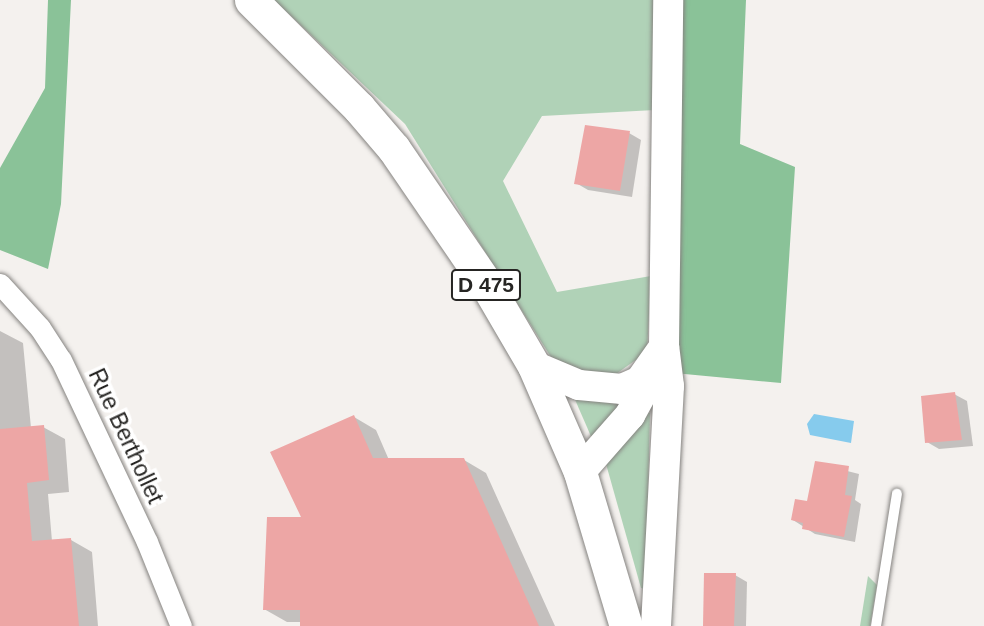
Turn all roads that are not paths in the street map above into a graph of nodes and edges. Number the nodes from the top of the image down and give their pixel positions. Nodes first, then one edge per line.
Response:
1 (251, 0) edge
2 (668, 0) edge
3 (0, 284) edge
4 (664, 347) junction
5 (534, 366) junction
6 (580, 471) junction
7 (897, 494) dead end
8 (181, 626) edge
9 (626, 626) edge
10 (656, 626) edge
11 (876, 626) edge

1 - 5 main road, D 475
2 - 4 street
3 - 8 street, Rue Berthollet
4 - 5 street
4 - 6 street
4 - 10 street
5 - 6 main road, D 475
6 - 9 main road, D 475
7 - 11 lane

